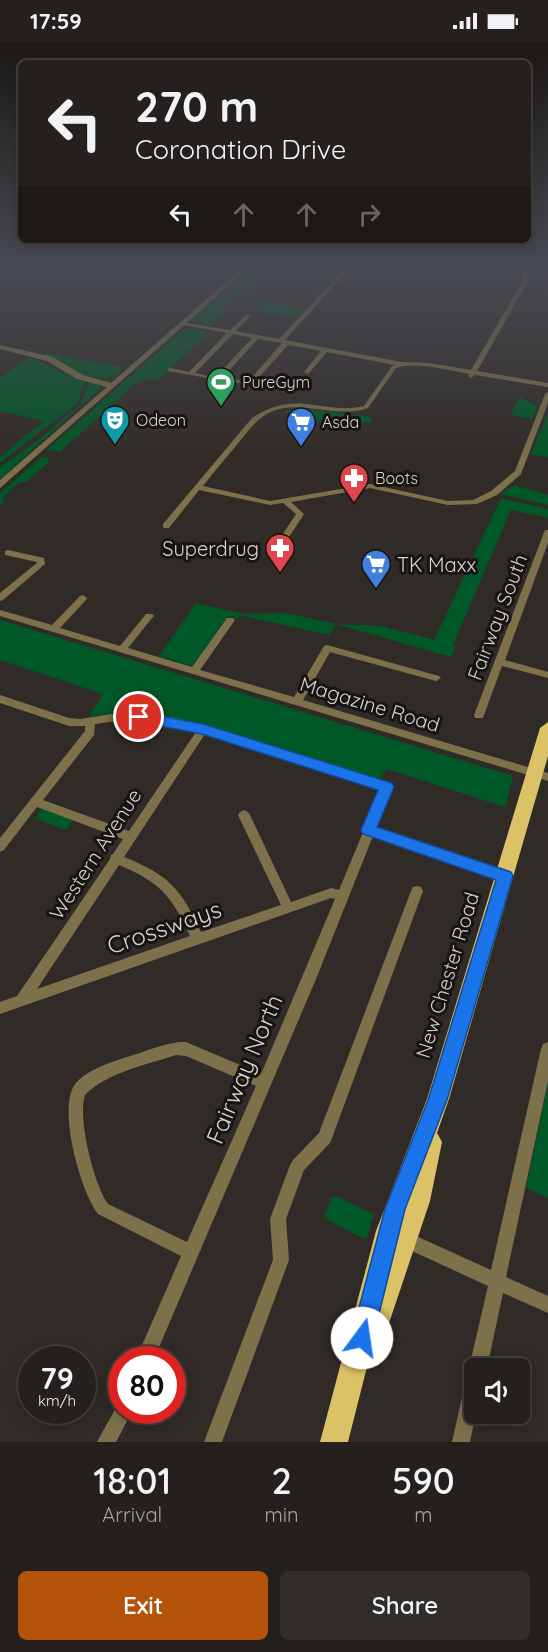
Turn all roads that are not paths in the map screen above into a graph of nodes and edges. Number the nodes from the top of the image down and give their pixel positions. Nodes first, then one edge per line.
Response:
1 (172, 332) edge
2 (232, 332) edge
3 (234, 332) edge
4 (292, 332) edge
5 (495, 332) edge
6 (256, 337) junction
7 (284, 342) junction
8 (0, 347) edge
9 (326, 350) junction
10 (406, 364) junction
11 (170, 370) dead end
12 (307, 372) dead end
13 (190, 374) junction
14 (472, 374) junction
15 (206, 377) dead end
16 (114, 384) junction
17 (548, 390) edge
18 (360, 409) junction
19 (374, 413) dead end
20 (0, 484) edge
21 (199, 488) junction
22 (285, 501) junction
23 (165, 525) dead end
24 (548, 532) edge
25 (281, 543) dead end
26 (8, 553) dead end
27 (0, 598) edge
28 (83, 598) dead end
29 (0, 613) edge
30 (149, 616) dead end
31 (240, 627) dead end
32 (54, 629) junction
33 (122, 649) junction
34 (500, 662) junction
35 (195, 670) junction
36 (548, 675) edge
37 (436, 678) dead end
38 (0, 699) edge
39 (297, 701) junction
40 (479, 716) dead end
41 (90, 721) junction
42 (548, 728) edge
43 (203, 729) junction
44 (538, 778) edge
45 (35, 802) junction
46 (244, 815) dead end
47 (369, 830) junction
48 (129, 836) junction
49 (0, 847) edge
50 (115, 858) junction
51 (505, 876) junction
52 (417, 891) dead end
53 (343, 896) junction
54 (288, 908) junction
55 (198, 939) junction
56 (22, 1000) junction
57 (0, 1008) edge
58 (548, 1049) edge
59 (264, 1082) junction
60 (397, 1235) junction
61 (190, 1252) junction
62 (497, 1281) junction
63 (548, 1305) edge
64 (150, 1346) edge
65 (480, 1358) edge
66 (116, 1424) edge
67 (465, 1424) edge
68 (106, 1442) edge
69 (213, 1442) edge
70 (334, 1442) edge
71 (461, 1442) edge

1 - 16 street
2 - 13 street
3 - 6 street
4 - 7 street
5 - 14 street
6 - 7 street
6 - 7 street
7 - 9 street
8 - 16 street
9 - 10 street
9 - 12 street
10 - 14 street
10 - 18 street
11 - 13 street
13 - 15 street
14 - 17 street
14 - 17 street
16 - 20 street
17 - 22 street
18 - 19 street
18 - 21 street
21 - 22 street
21 - 23 street
22 - 25 street
24 - 34 street, Fairway South
26 - 27 street
28 - 32 street
29 - 32 street, Magazine Road
30 - 33 street
31 - 35 street
32 - 33 street, Magazine Road
33 - 35 street, Magazine Road
34 - 36 street
34 - 40 street, Fairway South
35 - 39 street, Magazine Road
37 - 39 street
38 - 41 street
39 - 44 street, Magazine Road
41 - 43 street
41 - 45 street
42 - 44 highway, New Chester Road
43 - 47 street, Fairway North
43 - 48 street, Western Avenue
44 - 51 highway, New Chester Road
45 - 48 street
45 - 49 street
46 - 54 street
47 - 51 street
47 - 53 street, Fairway North
48 - 50 street, Western Avenue
50 - 55 street
50 - 56 street, Western Avenue
51 - 60 highway, New Chester Road
52 - 69 street
53 - 54 street, Crossways
53 - 59 street, Fairway North
54 - 55 street, Crossways
55 - 56 street, Crossways
56 - 57 street, Crossways
58 - 62 street
59 - 61 street, Fairway North
59 - 61 street
60 - 62 street
60 - 70 highway, New Chester Road
61 - 64 street, Fairway North
62 - 63 street
62 - 65 street
66 - 68 street
67 - 71 street

